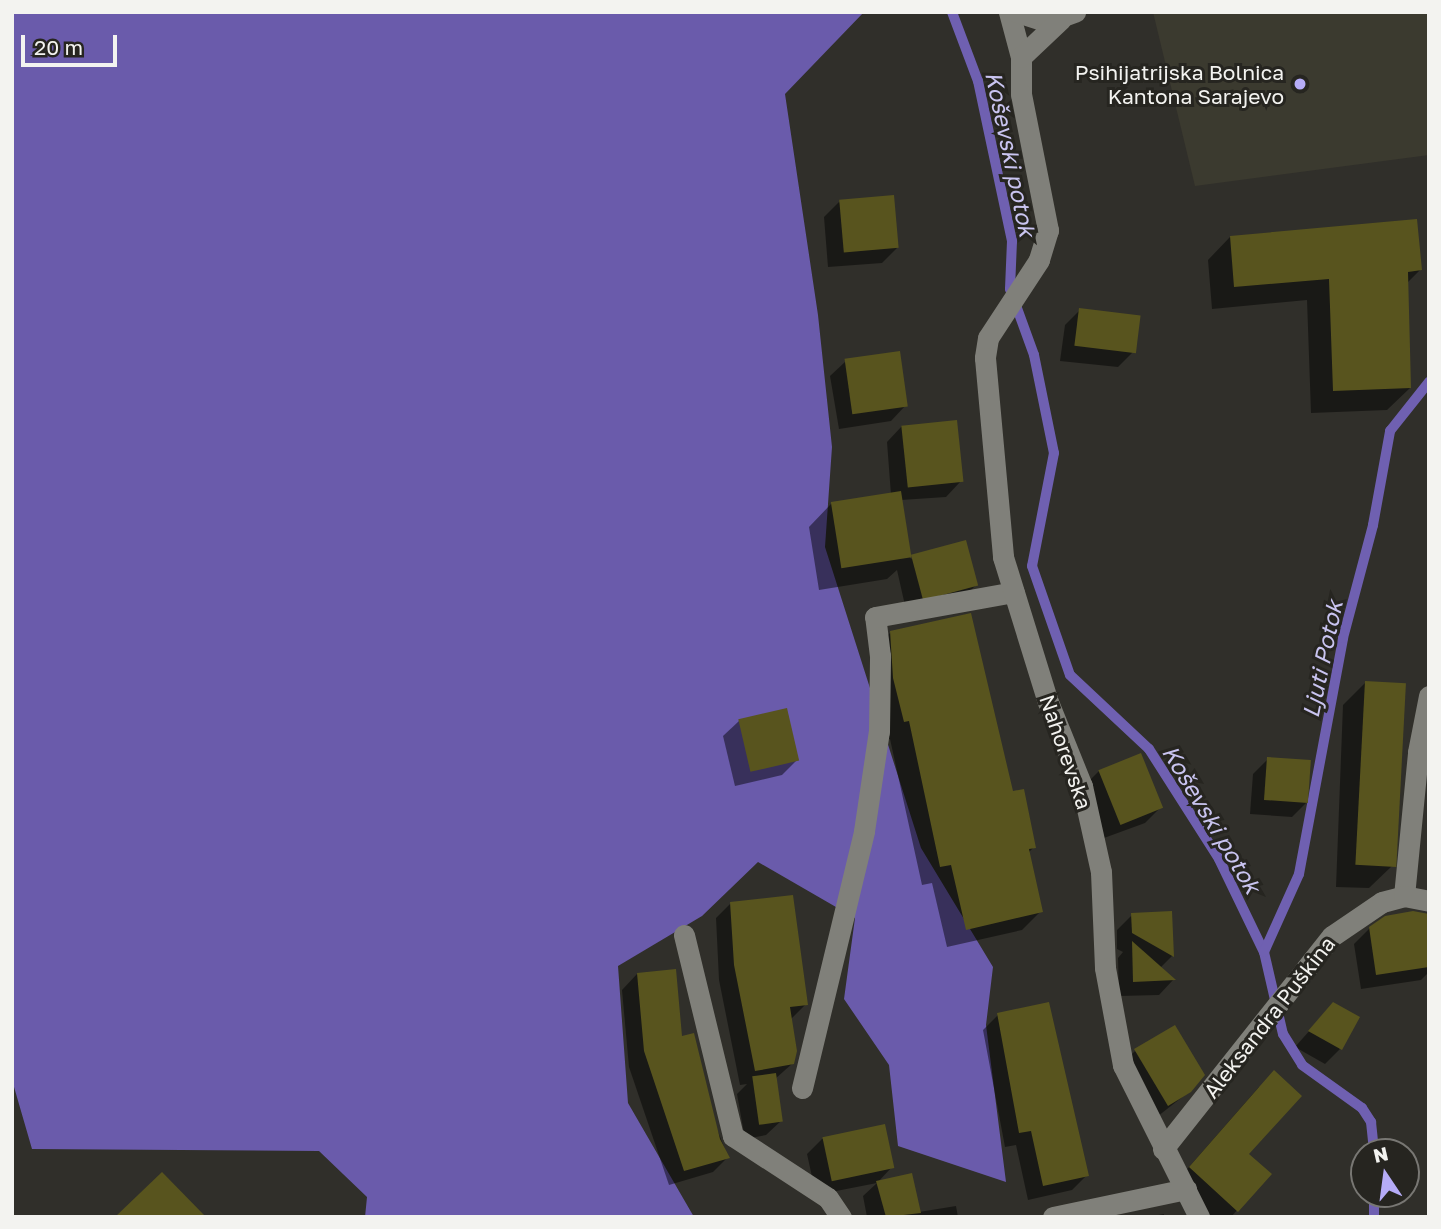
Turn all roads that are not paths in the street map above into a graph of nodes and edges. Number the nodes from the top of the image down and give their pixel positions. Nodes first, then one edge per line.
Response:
1 (1009, 12) edge
2 (1017, 12) edge
3 (1068, 16) edge
4 (1021, 57) junction
5 (1014, 592) junction
6 (1429, 696) edge
7 (1404, 896) junction
8 (1429, 901) edge
9 (684, 935) dead end
10 (802, 1088) dead end
11 (1163, 1149) junction
12 (1186, 1189) junction
13 (841, 1217) edge
14 (1053, 1217) edge
15 (1199, 1217) edge

1 - 4 street
2 - 3 street
3 - 4 street
4 - 5 street, Nahorevska
5 - 10 street
5 - 11 street, Nahorevska
6 - 7 street
7 - 8 street
7 - 11 street, Aleksandra Puškina
9 - 13 street
11 - 12 street, Nahorevska
12 - 14 street
12 - 15 street, Nahorevska

